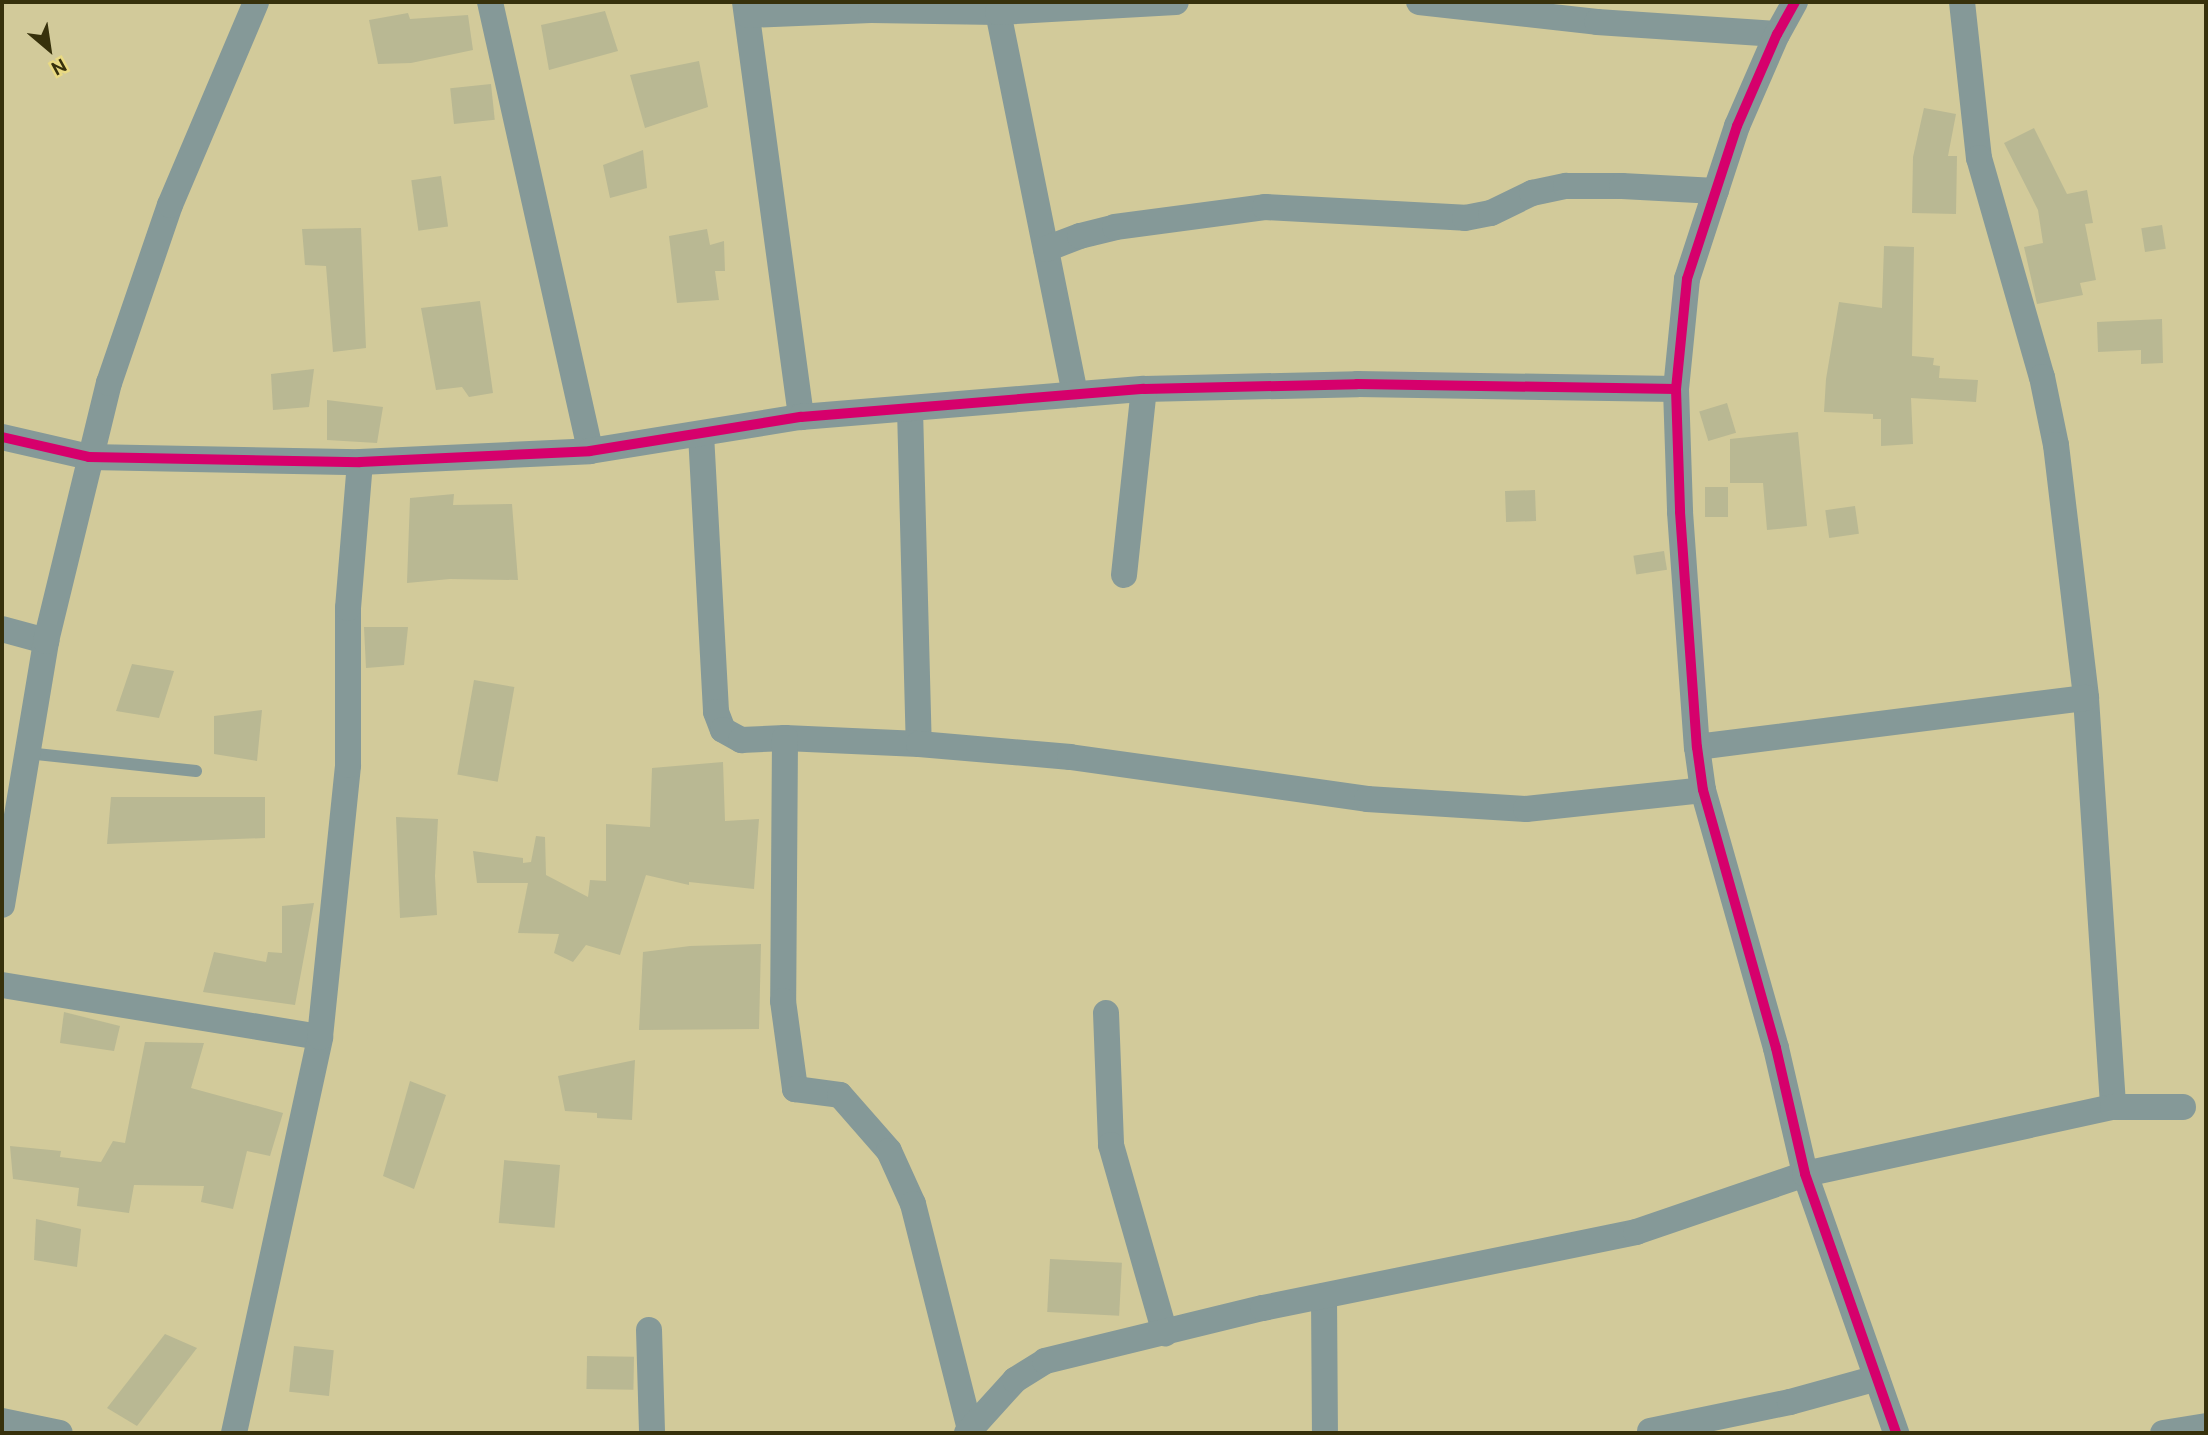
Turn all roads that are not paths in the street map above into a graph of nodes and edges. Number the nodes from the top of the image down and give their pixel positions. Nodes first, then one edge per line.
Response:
1 (256, 2) edge
2 (490, 2) edge
3 (1176, 2) edge
4 (1419, 2) edge
5 (1795, 2) edge
6 (1962, 2) edge
7 (747, 8) edge
8 (998, 12) junction
9 (1777, 34) junction
10 (1716, 191) junction
11 (1046, 249) junction
12 (1143, 389) junction
13 (1676, 389) junction
14 (1075, 394) junction
15 (910, 409) junction
16 (801, 417) junction
17 (701, 434) junction
18 (2, 437) edge
19 (590, 451) junction
20 (89, 457) junction
21 (360, 462) junction
22 (1124, 575) dead end
23 (2, 629) edge
24 (46, 641) junction
25 (2086, 698) junction
26 (785, 738) junction
27 (919, 744) junction
28 (1697, 747) junction
29 (27, 753) junction
30 (196, 771) dead end
31 (1703, 790) junction
32 (2, 905) edge
33 (2, 985) edge
34 (1106, 1013) dead end
35 (320, 1037) junction
36 (2113, 1107) junction
37 (2183, 1107) dead end
38 (1805, 1174) junction
39 (1324, 1296) junction
40 (649, 1330) dead end
41 (1165, 1334) junction
42 (1877, 1378) junction
43 (2, 1421) edge
44 (2195, 1429) edge
45 (1650, 1431) dead end
46 (61, 1433) edge
47 (234, 1433) edge
48 (652, 1433) edge
49 (969, 1433) edge
50 (1325, 1433) edge
51 (1896, 1433) edge
52 (2163, 1433) edge

1 - 20 street
2 - 19 street
3 - 8 street
4 - 9 street
5 - 9 street
6 - 25 street
7 - 8 street
7 - 16 street
8 - 11 street
9 - 10 street
10 - 11 street
10 - 13 street
11 - 14 street
12 - 13 street
12 - 14 street
12 - 22 street
13 - 28 street
14 - 15 street
15 - 16 street
15 - 27 street
16 - 17 street
17 - 19 street
17 - 26 street
18 - 20 street
19 - 21 street
20 - 21 street
20 - 24 street
21 - 35 street
23 - 24 street
24 - 29 street
25 - 28 street
25 - 36 street
26 - 27 street
26 - 49 street
27 - 31 street
28 - 31 street
29 - 30 lane
29 - 32 street
31 - 38 street
33 - 35 street
34 - 41 street
35 - 47 street
36 - 37 street
36 - 38 street
38 - 39 street
38 - 42 street
39 - 41 street
39 - 50 street
40 - 48 street
41 - 49 street
42 - 45 street
42 - 51 street
43 - 46 street
44 - 52 street

